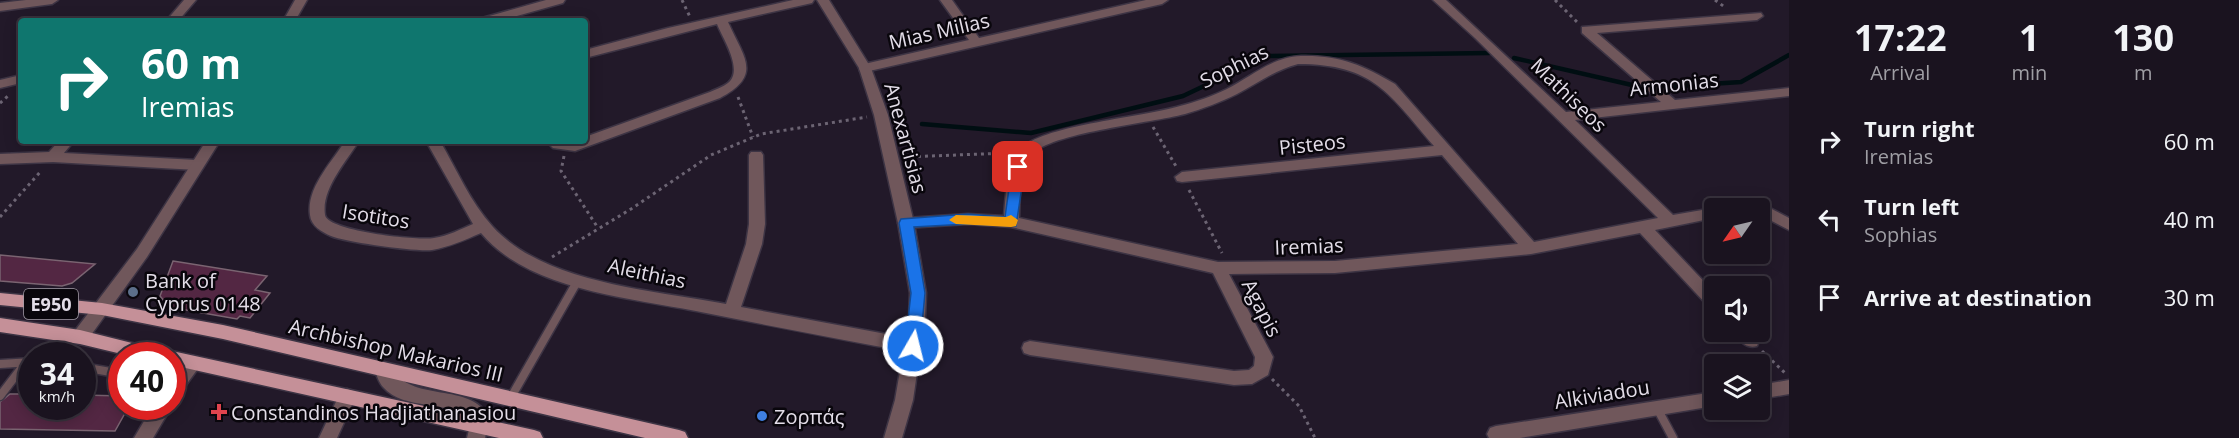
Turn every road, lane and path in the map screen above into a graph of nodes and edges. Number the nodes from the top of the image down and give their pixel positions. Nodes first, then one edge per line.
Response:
1 (52, 0) edge
2 (190, 0) edge
3 (301, 0) edge
4 (508, 0) edge
5 (559, 0) edge
6 (808, 0) edge
7 (823, 0) edge
8 (946, 0) edge
9 (1162, 0) edge
10 (1439, 0) edge
11 (1555, 0) edge
12 (0, 7) edge
13 (513, 13) junction
14 (1757, 16) dead end
15 (175, 18) edge
16 (291, 18) edge
17 (496, 18) edge
18 (722, 21) junction
19 (1586, 30) junction
20 (976, 42) junction
21 (588, 53) edge
22 (865, 68) junction
23 (18, 80) edge
24 (0, 84) edge
25 (734, 85) junction
26 (1789, 93) edge
27 (1671, 104) junction
28 (881, 115) junction
29 (1147, 117) junction
30 (1564, 117) junction
31 (753, 137) junction
32 (588, 142) edge
33 (65, 144) edge
34 (211, 144) edge
35 (350, 144) edge
36 (435, 144) edge
37 (560, 144) edge
38 (565, 144) edge
39 (582, 144) edge
40 (1446, 150) junction
41 (1025, 153) junction
42 (756, 155) dead end
43 (53, 157) junction
44 (891, 158) junction
45 (0, 159) edge
46 (197, 165) junction
47 (1182, 177) junction
48 (1704, 215) edge
49 (1770, 215) edge
50 (0, 217) edge
51 (1670, 221) junction
52 (1011, 222) junction
53 (906, 223) junction
54 (1789, 225) edge
55 (1643, 226) junction
56 (482, 227) junction
57 (599, 228) junction
58 (1531, 248) junction
59 (538, 266) junction
60 (1224, 268) junction
61 (578, 280) junction
62 (1704, 291) edge
63 (0, 299) edge
64 (102, 309) junction
65 (731, 312) junction
66 (0, 325) edge
67 (80, 337) junction
68 (1753, 342) edge
69 (108, 344) edge
70 (913, 346) junction
71 (1030, 348) dead end
72 (186, 361) edge
73 (18, 363) edge
74 (193, 363) junction
75 (0, 364) edge
76 (383, 370) junction
77 (1262, 370) junction
78 (186, 372) edge
79 (18, 375) edge
80 (1789, 377) edge
81 (1789, 387) edge
82 (1770, 390) edge
83 (0, 396) edge
84 (347, 396) junction
85 (510, 399) junction
86 (1704, 401) edge
87 (1656, 408) junction
88 (154, 420) edge
89 (478, 432) edge
90 (1496, 434) dead end
91 (143, 438) edge
92 (328, 438) edge
93 (534, 438) edge
94 (680, 438) edge
95 (893, 438) edge
96 (1315, 438) edge
97 (1672, 438) edge

1 - 12 street
2 - 15 street
3 - 16 street
4 - 13 street
5 - 13 street
6 - 18 street
7 - 22 street, Anexartisias
8 - 20 street
9 - 20 street, Mias Milias
10 - 30 street, Mathiseos
11 - 19 path
13 - 17 street
14 - 19 street
18 - 21 street
18 - 25 street
19 - 27 street
20 - 22 street, Mias Milias
22 - 28 street, Anexartisias
23 - 24 street
25 - 31 path
25 - 32 street
26 - 27 street, Armonias
27 - 30 street, Armonias
28 - 31 path
28 - 44 street, Anexartisias
29 - 40 street, Sophias
29 - 41 street, Sophias
29 - 47 path
30 - 51 street, Mathiseos
31 - 57 path
33 - 43 street
34 - 46 street
35 - 56 street, Isotitos
36 - 56 street, Aleithias
37 - 57 path
38 - 39 street
40 - 47 street, Pisteos
40 - 58 street, Sophias
41 - 44 path
41 - 52 street
42 - 65 street
43 - 45 street
43 - 46 street
43 - 50 path
44 - 53 street, Anexartisias
46 - 64 street
47 - 60 path
48 - 51 street, Iremias
49 - 54 street
51 - 55 street, Iremias
52 - 53 street, Iremias
52 - 60 street, Iremias
53 - 70 street, Anexartisias
55 - 58 street, Iremias
55 - 62 street
56 - 59 street, Aleithias
57 - 59 path
58 - 60 street, Iremias
59 - 61 street, Aleithias
60 - 77 street, Agapis
61 - 65 street, Aleithias
61 - 85 lane
63 - 64 main road, E950
64 - 67 street
64 - 76 main road, Archbishop Makarios III / E950
65 - 70 street, Aleithias
66 - 67 main road, E950
67 - 69 main road, E950
68 - 80 path
70 - 95 street, Anexartisias
71 - 77 street
72 - 74 main road
73 - 75 lane
74 - 78 street
74 - 84 main road
76 - 85 main road, Archbishop Makarios III / E950
76 - 89 street
77 - 96 path
79 - 83 lane
81 - 82 street
84 - 89 main road
84 - 92 street
85 - 94 main road, Archbishop Makarios III / E950
86 - 87 street, Alkiviadou
87 - 90 street, Alkiviadou
87 - 97 lane
88 - 91 street
89 - 93 main road

